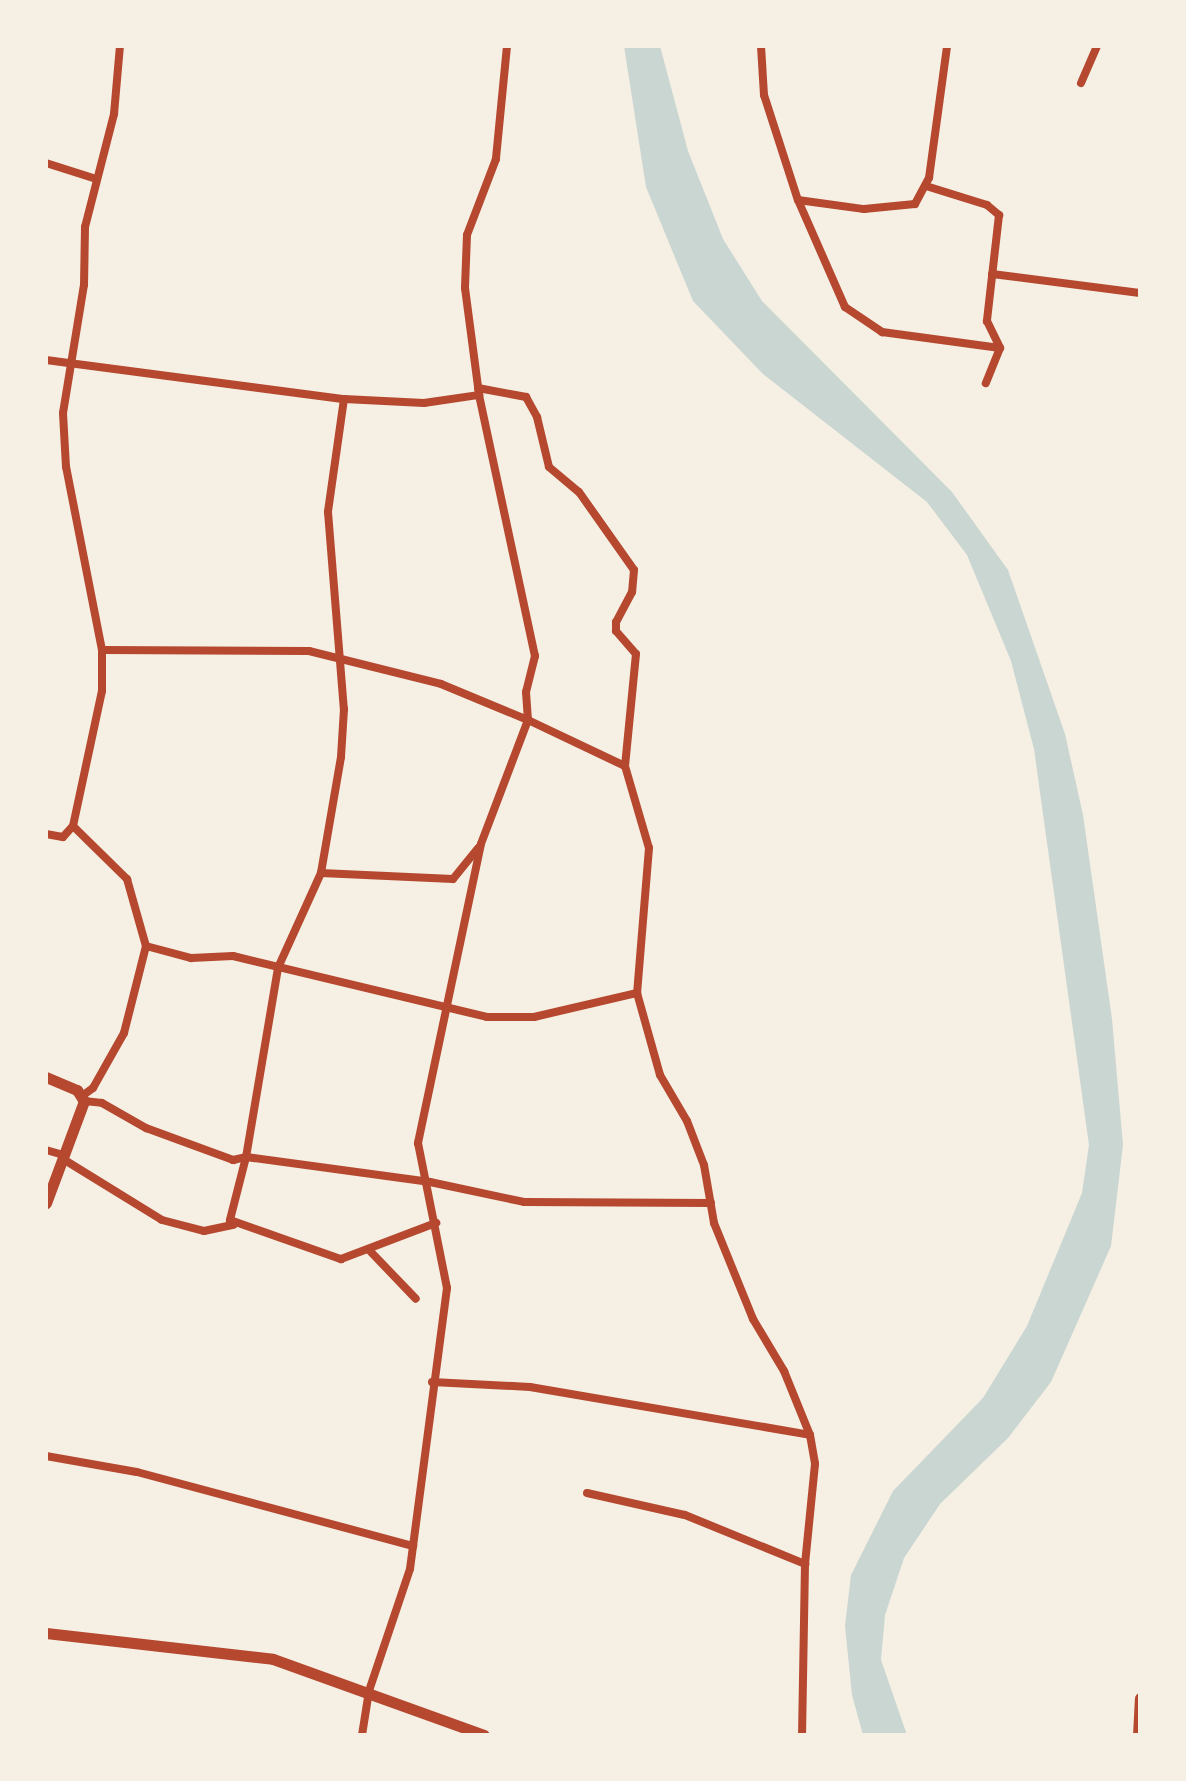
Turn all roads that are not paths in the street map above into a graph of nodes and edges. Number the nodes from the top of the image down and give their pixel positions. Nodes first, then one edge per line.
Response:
1 (120, 46) edge
2 (507, 46) edge
3 (761, 46) edge
4 (947, 46) edge
5 (1097, 46) edge
6 (1081, 83) dead end
7 (46, 163) edge
8 (96, 179) junction
9 (926, 186) junction
10 (798, 200) junction
11 (992, 274) junction
12 (1140, 293) edge
13 (1000, 348) junction
14 (46, 360) edge
15 (71, 363) junction
16 (986, 383) dead end
17 (479, 391) junction
18 (344, 399) junction
19 (102, 650) junction
20 (338, 658) junction
21 (528, 720) junction
22 (625, 766) junction
23 (73, 826) junction
24 (46, 834) edge
25 (481, 844) junction
26 (321, 873) junction
27 (146, 946) junction
28 (278, 968) junction
29 (637, 993) junction
30 (443, 1009) junction
31 (46, 1077) edge
32 (83, 1098) junction
33 (46, 1150) edge
34 (63, 1157) junction
35 (246, 1157) junction
36 (430, 1182) junction
37 (46, 1203) edge
38 (711, 1203) junction
39 (436, 1223) junction
40 (233, 1225) junction
41 (370, 1251) junction
42 (416, 1299) dead end
43 (432, 1382) junction
44 (810, 1435) junction
45 (46, 1456) edge
46 (587, 1493) dead end
47 (413, 1546) junction
48 (805, 1564) junction
49 (46, 1633) edge
50 (369, 1691) junction
51 (1140, 1698) edge
52 (362, 1735) edge
53 (484, 1735) edge
54 (802, 1735) edge
55 (1138, 1735) edge

1 - 8 street
2 - 17 street
3 - 10 street
4 - 9 street
5 - 6 street
7 - 8 street
8 - 15 street
9 - 10 street
9 - 11 street
10 - 13 street
11 - 12 street
11 - 13 street
13 - 16 street
14 - 15 street
15 - 18 street
15 - 19 street
17 - 18 street
17 - 21 street
17 - 22 street
18 - 20 street
19 - 20 street
19 - 23 street
20 - 21 street
20 - 26 street
21 - 22 street
21 - 25 street
22 - 29 street
23 - 24 street
23 - 27 street
25 - 26 street
25 - 30 street
26 - 28 street
27 - 28 street
27 - 32 street
28 - 30 street
28 - 35 street
29 - 30 street
29 - 38 street
30 - 36 street
31 - 32 street
32 - 34 street
32 - 35 street
33 - 34 street
34 - 37 street
34 - 40 street
35 - 36 street
35 - 40 street
36 - 38 street
36 - 39 street
38 - 44 street
39 - 41 street
39 - 43 street
40 - 41 street
41 - 42 street
43 - 44 street
43 - 47 street
44 - 48 street
45 - 47 street
46 - 48 street
47 - 50 street
48 - 54 street
49 - 50 street
50 - 52 street
50 - 53 street
51 - 55 street

